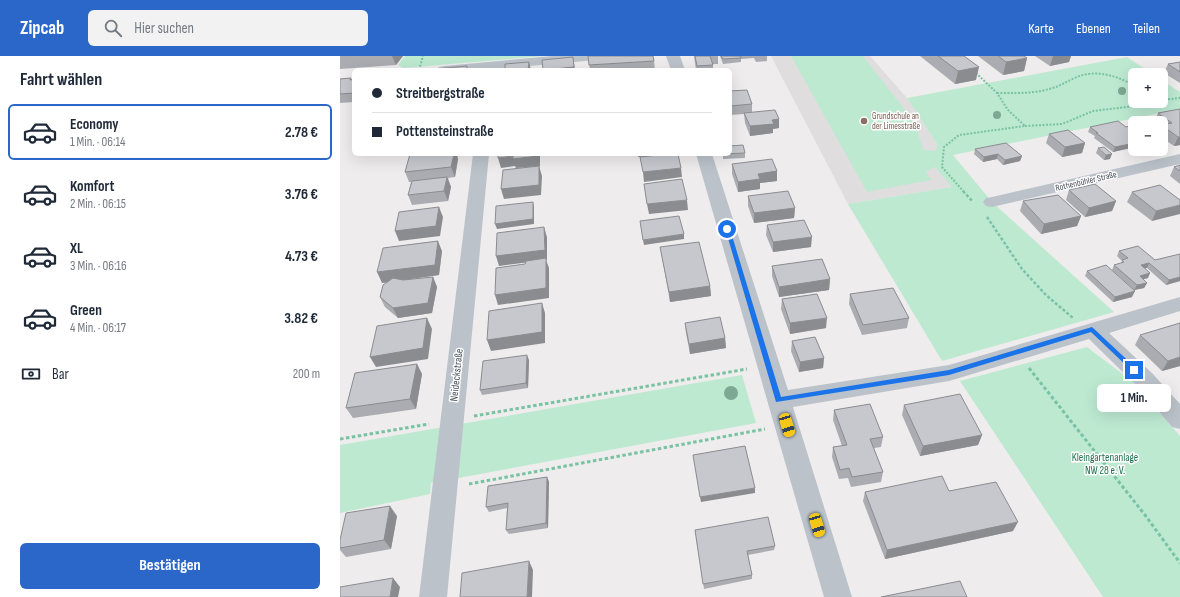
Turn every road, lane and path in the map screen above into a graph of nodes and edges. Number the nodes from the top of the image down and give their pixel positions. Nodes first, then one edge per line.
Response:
1 (423, 56) edge
2 (595, 56) edge
3 (673, 56) edge
4 (420, 68) edge
5 (491, 68) edge
6 (677, 68) edge
7 (975, 73) edge
8 (1128, 82) edge
9 (997, 94) junction
10 (1180, 98) edge
11 (1168, 99) edge
12 (1128, 107) edge
13 (1025, 126) junction
14 (481, 156) edge
15 (705, 156) edge
16 (1180, 159) edge
17 (984, 208) junction
18 (1180, 304) edge
19 (1083, 324) junction
20 (1025, 363) dead end
21 (769, 365) junction
22 (779, 400) junction
23 (451, 420) junction
24 (1180, 420) edge
25 (787, 425) junction
26 (340, 439) edge
27 (444, 488) junction
28 (1180, 564) edge
29 (433, 597) edge
30 (838, 597) edge

1 - 4 path
2 - 5 street
3 - 6 street
7 - 9 path
8 - 9 path
9 - 13 path
10 - 11 path
12 - 13 path
13 - 17 path
14 - 23 street, Neideckstraße
15 - 21 street
16 - 17 street, Rothenbühler Straße
17 - 19 path
18 - 19 street
19 - 22 street
19 - 24 street
20 - 28 path
21 - 22 street
21 - 23 path
22 - 25 street
23 - 26 path
23 - 27 street, Neideckstraße
25 - 27 path
25 - 30 street
27 - 29 street, Neideckstraße

